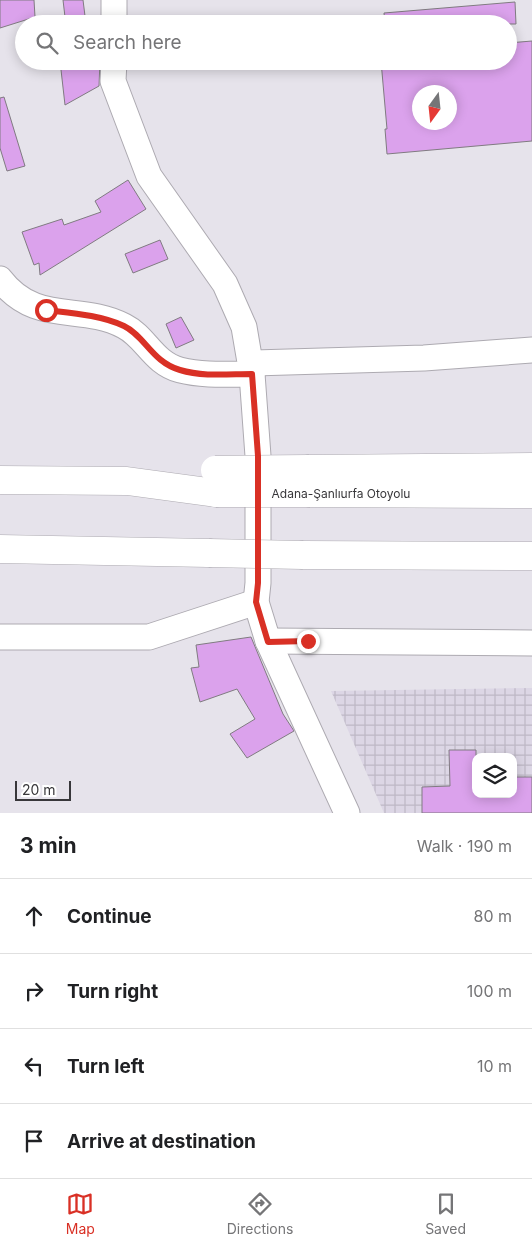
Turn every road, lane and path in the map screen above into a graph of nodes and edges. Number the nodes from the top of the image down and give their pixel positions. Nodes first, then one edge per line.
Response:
1 (114, 0) edge
2 (114, 15) edge
3 (114, 70) edge
4 (0, 279) edge
5 (532, 350) edge
6 (251, 368) junction
7 (532, 467) edge
8 (0, 480) edge
9 (310, 481) junction
10 (532, 494) edge
11 (0, 549) edge
12 (532, 556) edge
13 (256, 602) junction
14 (0, 637) edge
15 (268, 642) junction
16 (532, 643) edge
17 (347, 813) edge

1 - 2 street
3 - 6 street
4 - 6 street
5 - 6 street
6 - 13 street
7 - 9 highway
8 - 9 highway, Adana-Şanlıurfa Otoyolu, bridge
9 - 10 highway, Adana-Şanlıurfa Otoyolu
11 - 12 highway, bridge
13 - 14 street
13 - 15 street
15 - 16 street
15 - 17 street

